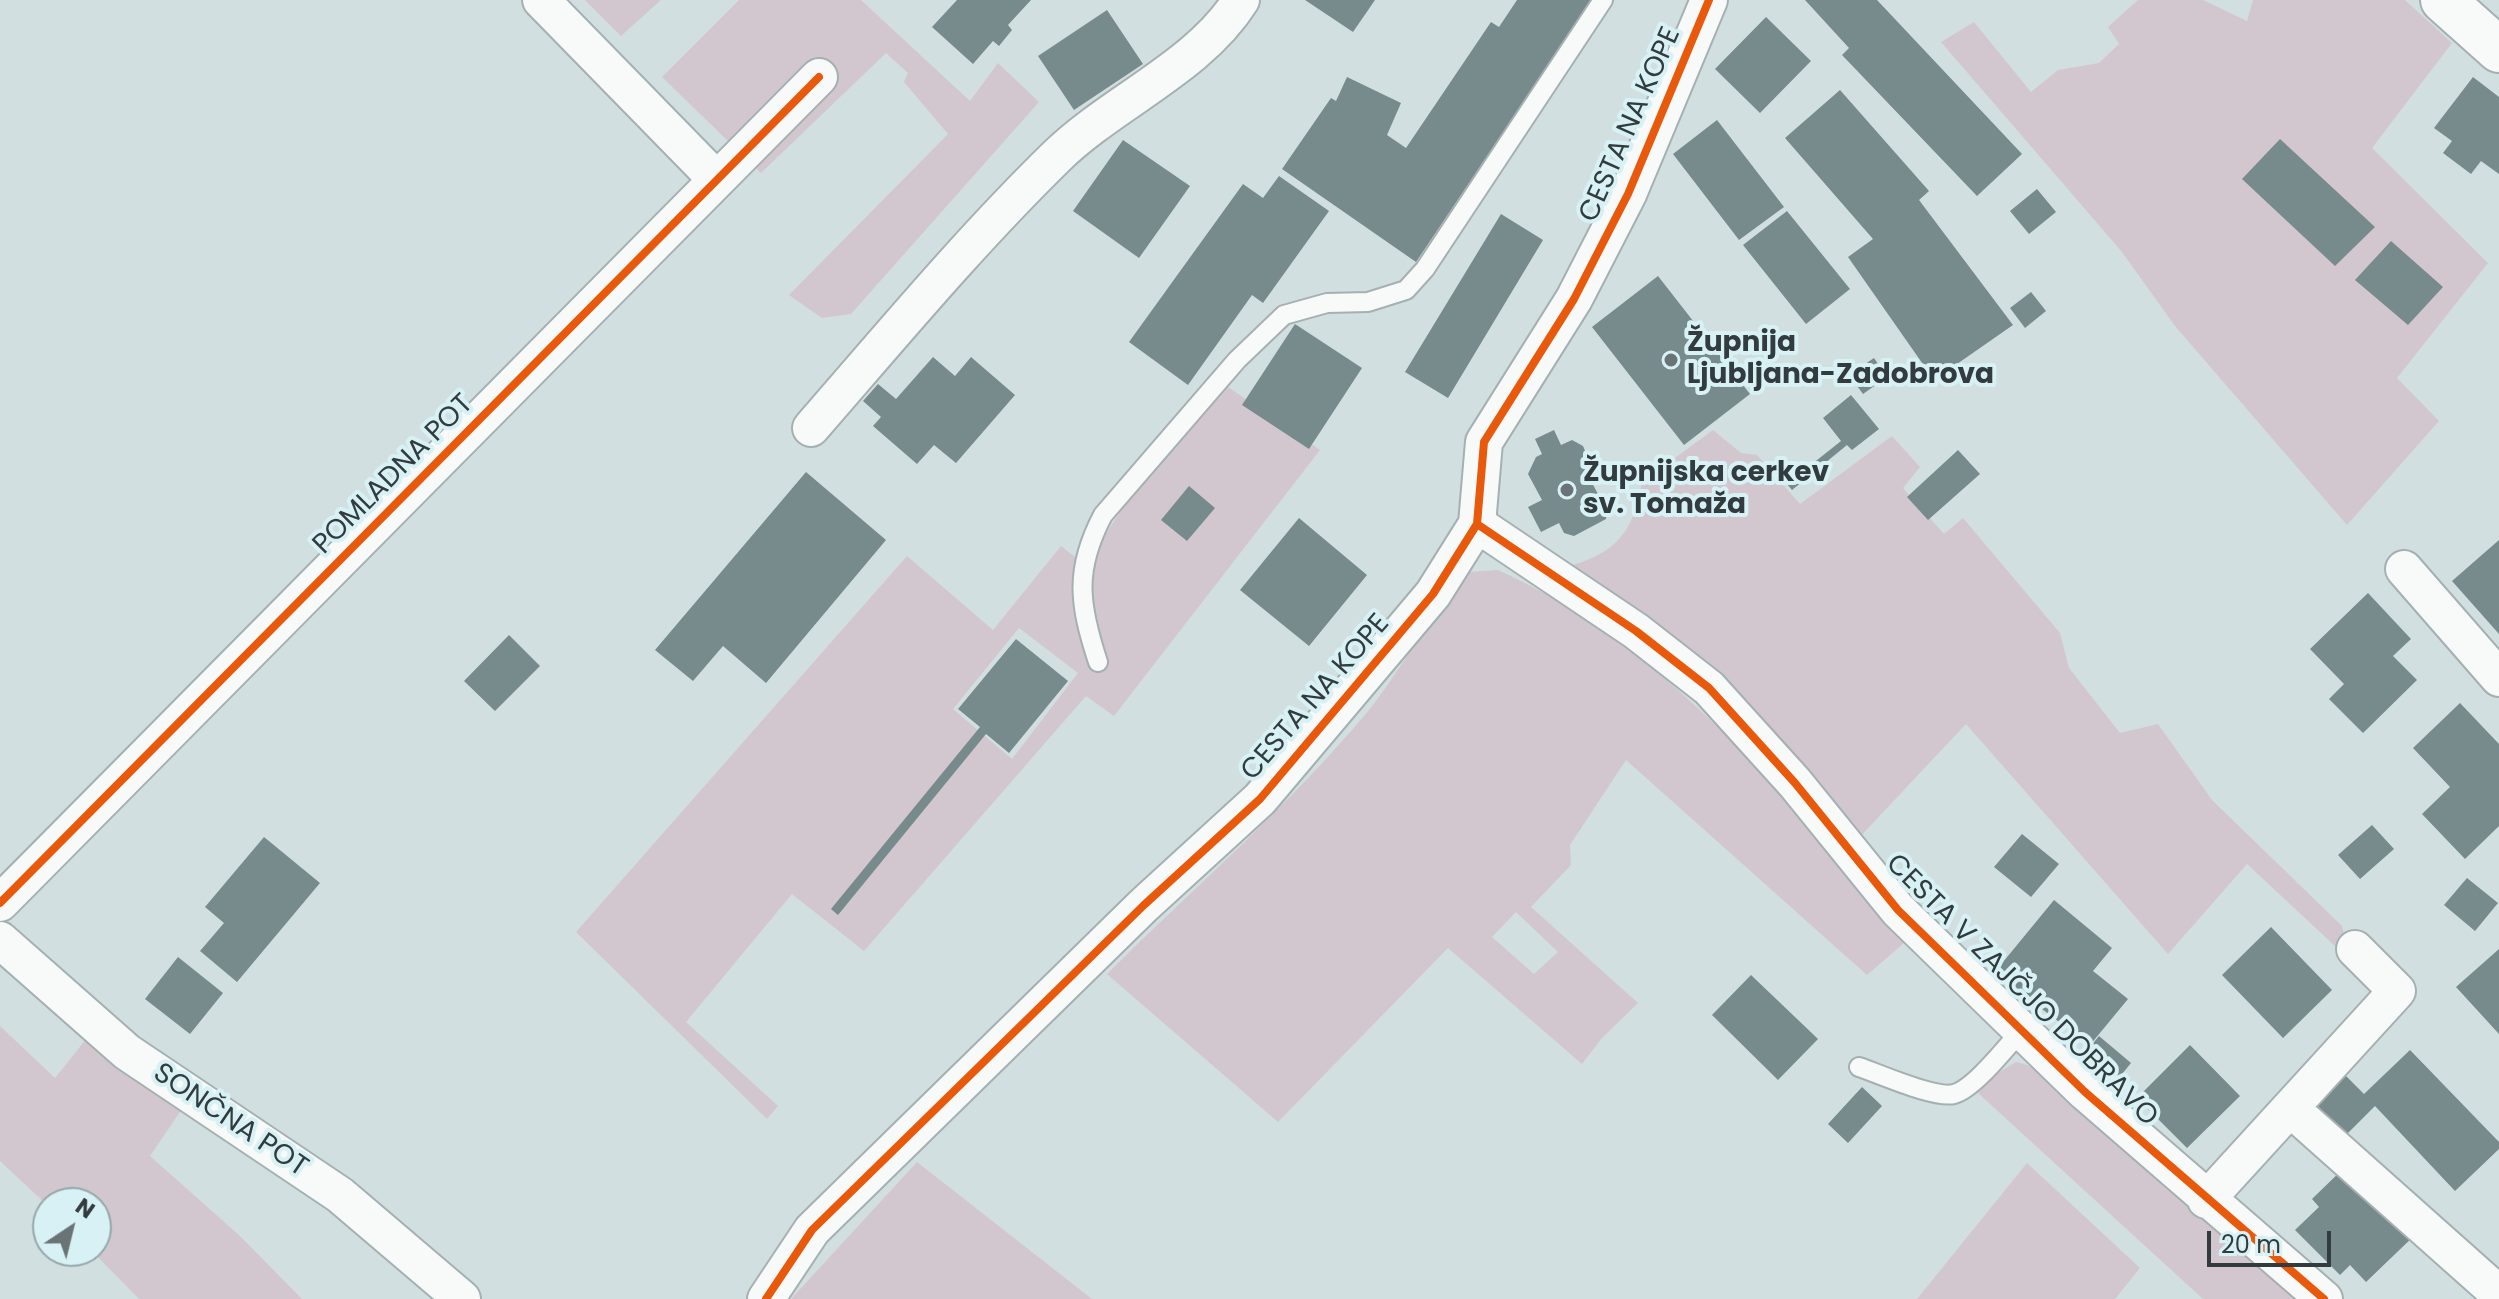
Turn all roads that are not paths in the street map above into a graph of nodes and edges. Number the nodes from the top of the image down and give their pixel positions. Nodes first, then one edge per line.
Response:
1 (541, 0) edge
2 (1241, 0) edge
3 (1603, 0) edge
4 (1709, 0) edge
5 (2457, 4) edge
6 (2499, 50) edge
7 (819, 77) dead end
8 (717, 180) junction
9 (811, 428) dead end
10 (1477, 524) junction
11 (2404, 569) dead end
12 (1098, 662) dead end
13 (2499, 678) edge
14 (0, 903) edge
15 (0, 940) edge
16 (2355, 949) dead end
17 (2022, 1030) junction
18 (1859, 1067) dead end
19 (2290, 1108) junction
20 (2206, 1200) junction
21 (2499, 1294) edge
22 (462, 1299) edge
23 (766, 1299) edge
24 (2324, 1299) edge

1 - 8 street
2 - 9 street
3 - 12 lane
4 - 10 street, CESTA NA KOPE
5 - 6 street
7 - 8 street, POMLADNA POT
8 - 14 street, POMLADNA POT
10 - 17 street, CESTA V ZAJČJO DOBRAVO
10 - 23 street, CESTA NA KOPE
11 - 13 street
15 - 22 street, SONČNA POT
16 - 19 street
17 - 18 lane
17 - 20 street, CESTA V ZAJČJO DOBRAVO
19 - 20 street
19 - 21 street
20 - 24 street, CESTA V ZAJČJO DOBRAVO

